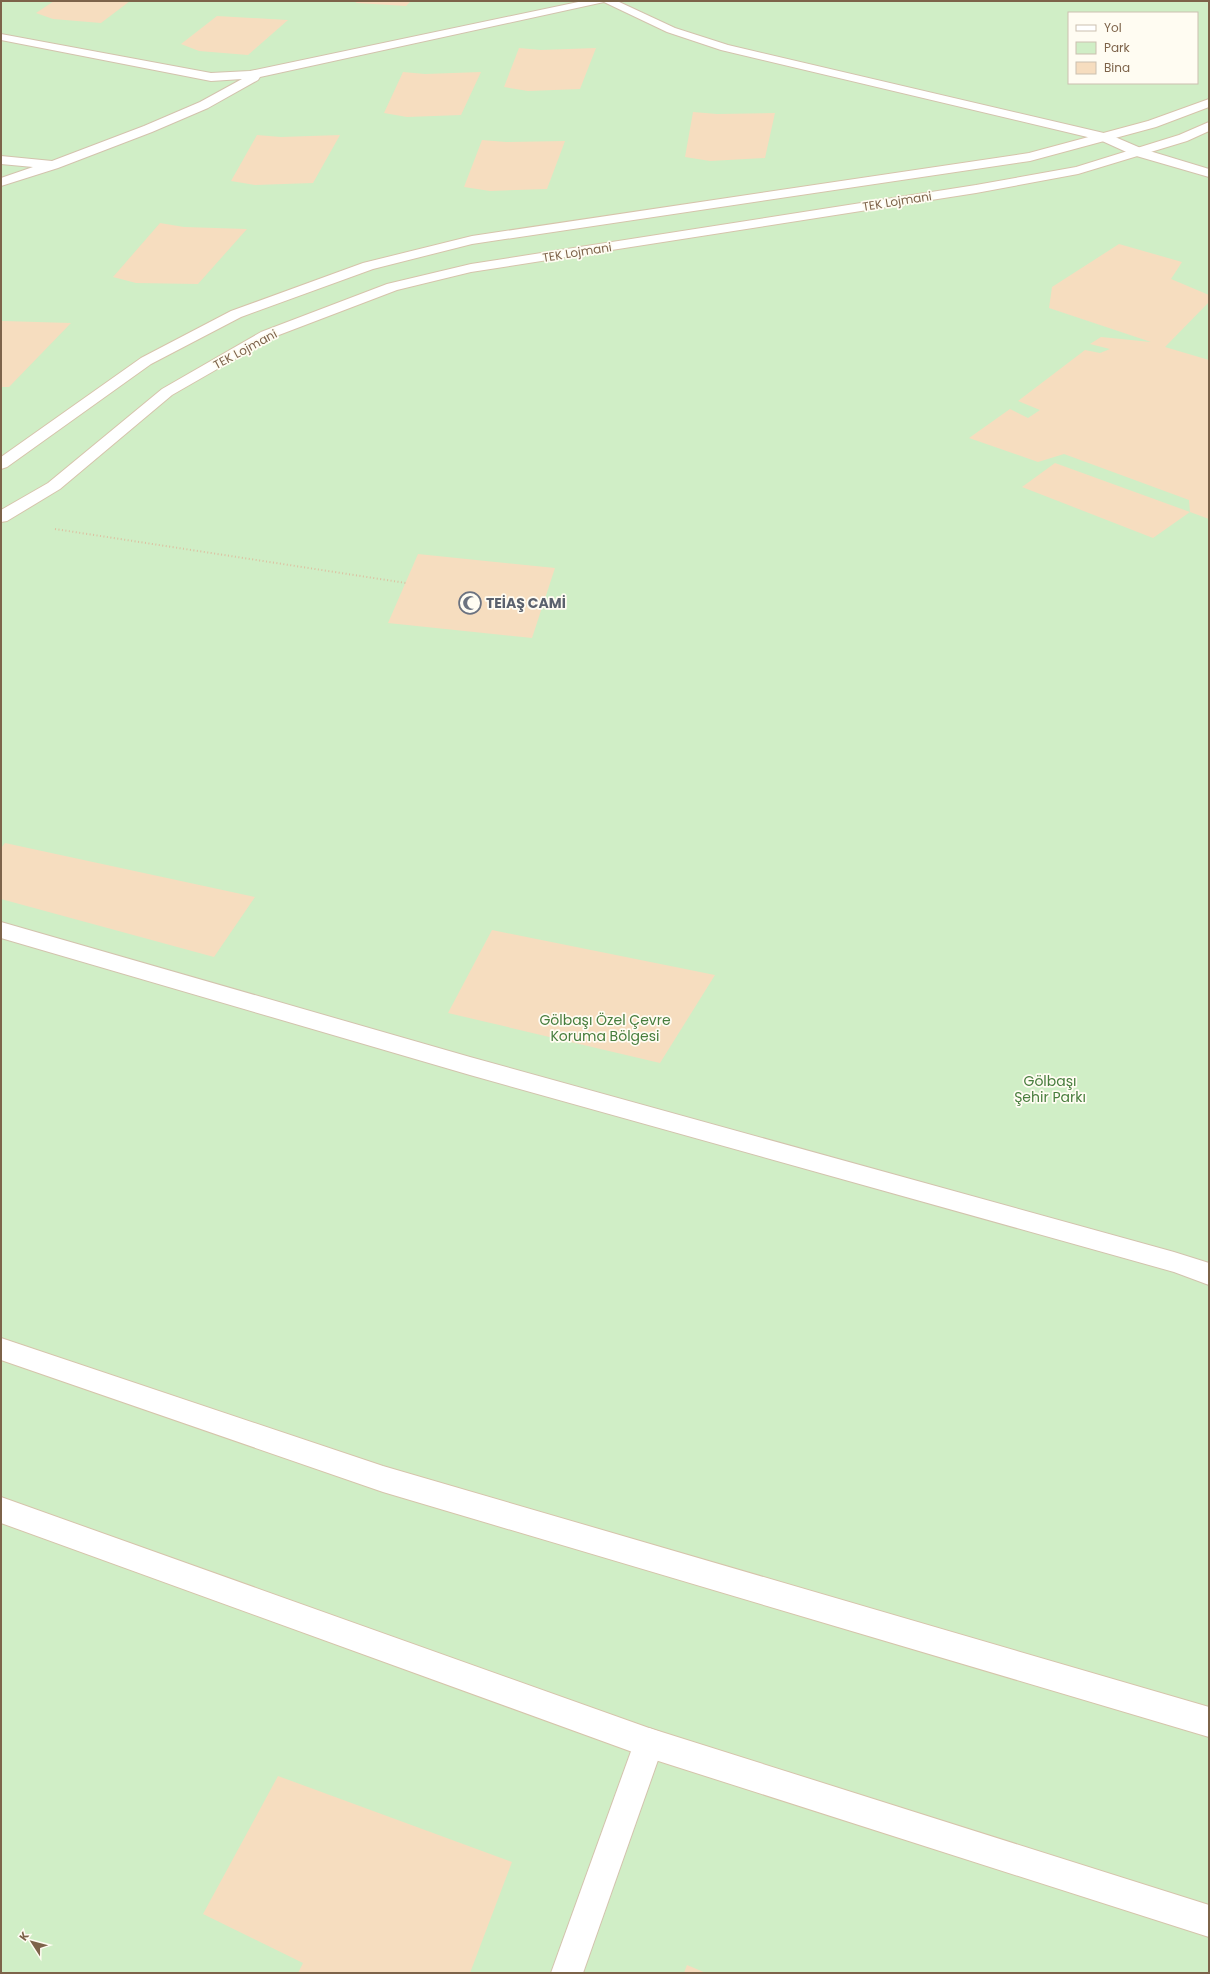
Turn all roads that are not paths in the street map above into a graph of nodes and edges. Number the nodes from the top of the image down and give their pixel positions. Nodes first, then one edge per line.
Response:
1 (600, 1) edge
2 (608, 1) edge
3 (1, 37) edge
4 (258, 74) junction
5 (1209, 103) edge
6 (1209, 126) edge
7 (1104, 137) junction
8 (1138, 152) junction
9 (1, 160) edge
10 (53, 165) junction
11 (1209, 173) edge
12 (1, 182) edge
13 (1, 464) edge
14 (1, 517) edge
15 (1, 930) edge
16 (1209, 1274) edge
17 (1, 1349) edge
18 (1, 1510) edge
19 (1209, 1722) edge
20 (649, 1743) junction
21 (1209, 1921) edge
22 (567, 1973) edge

1 - 4 street
2 - 7 street
3 - 4 street
4 - 10 street
5 - 7 street, TEK Lojmani
6 - 8 street, TEK Lojmani
7 - 8 street
7 - 13 street, TEK Lojmani
8 - 11 street
8 - 14 street, TEK Lojmani
9 - 10 street
10 - 12 street
15 - 16 street
17 - 19 street
18 - 20 street
20 - 21 street
20 - 22 street

